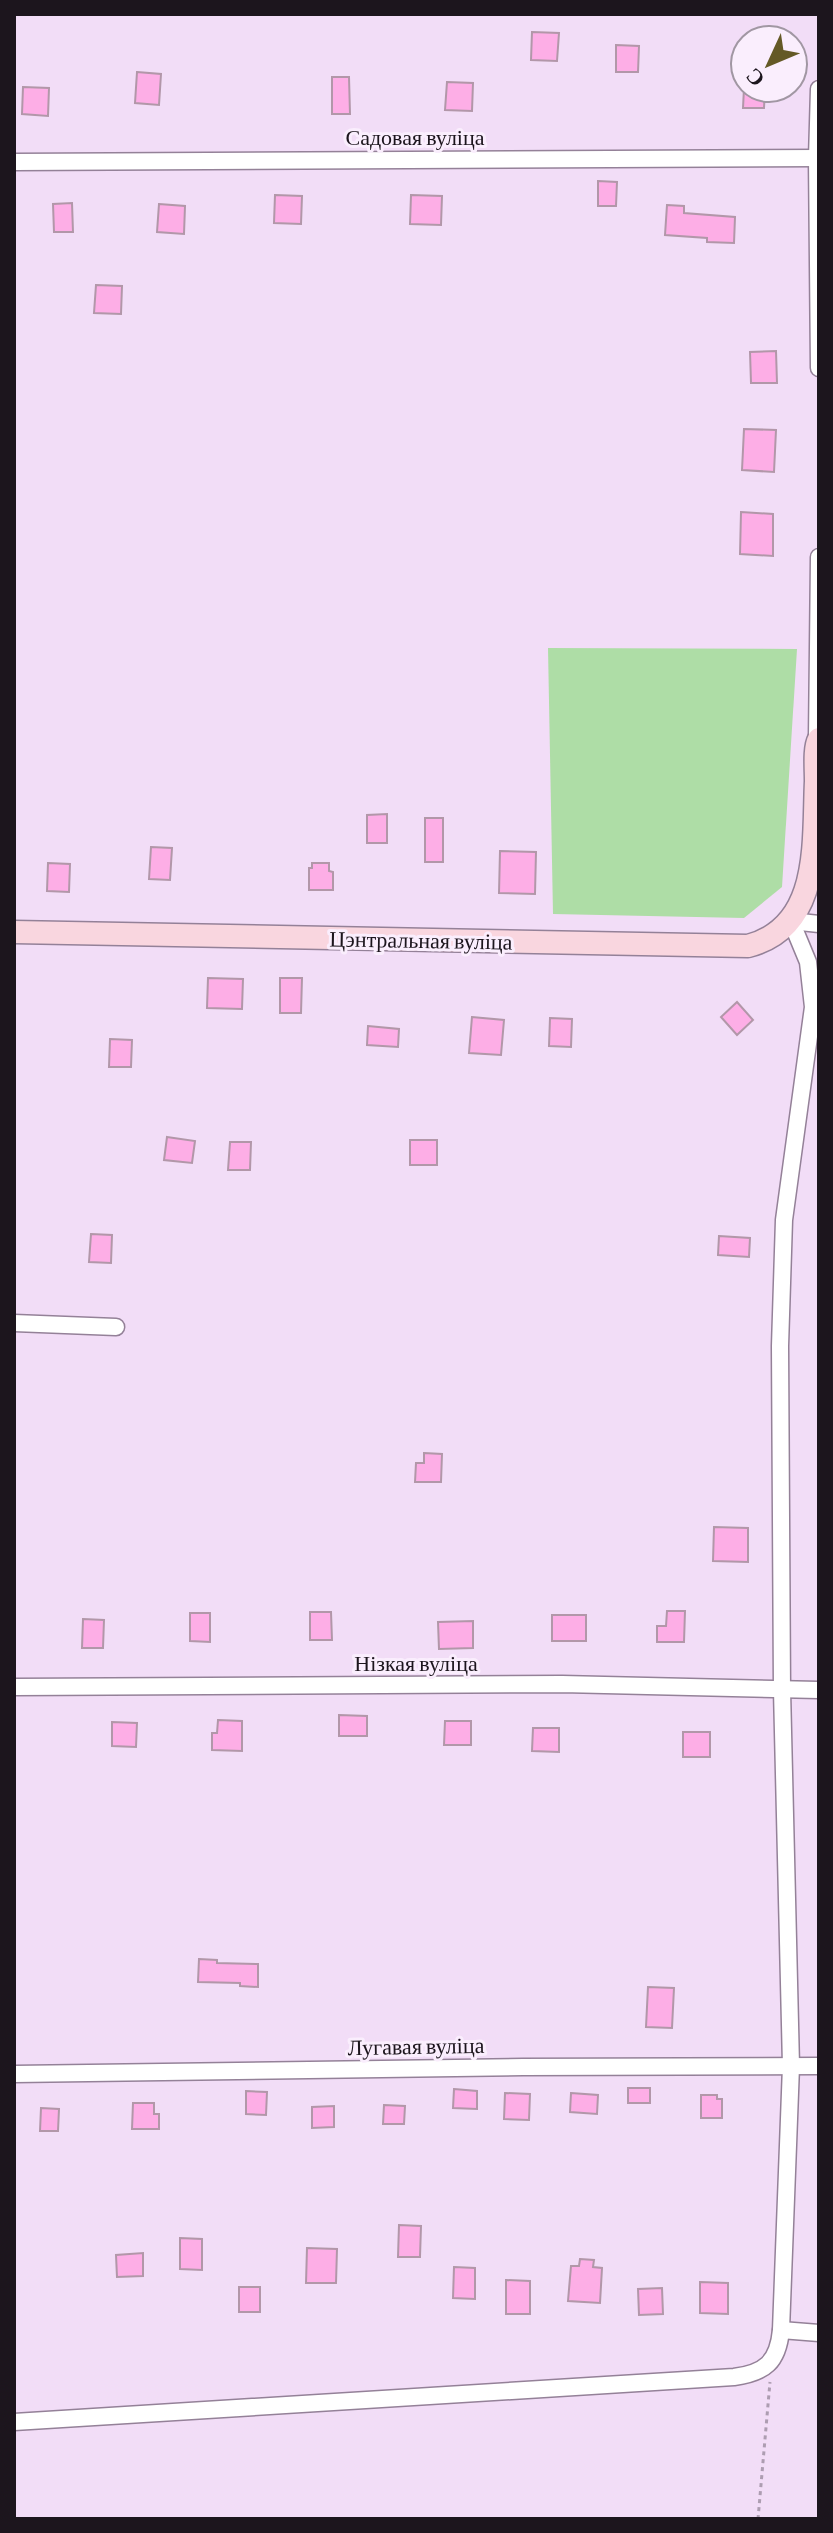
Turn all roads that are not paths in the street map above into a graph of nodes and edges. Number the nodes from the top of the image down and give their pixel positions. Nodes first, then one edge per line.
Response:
1 (819, 89) edge
2 (818, 158) edge
3 (14, 162) edge
4 (819, 368) edge
5 (819, 557) edge
6 (818, 738) edge
7 (791, 921) junction
8 (819, 924) edge
9 (14, 932) edge
10 (811, 1031) junction
11 (819, 1058) edge
12 (14, 1323) edge
13 (116, 1327) dead end
14 (14, 1687) edge
15 (782, 1690) junction
16 (819, 1690) edge
17 (791, 2066) junction
18 (819, 2066) edge
19 (14, 2074) edge
20 (781, 2330) junction
21 (819, 2333) edge
22 (14, 2422) edge

1 - 2 street
2 - 3 street, Садовая вуліца
2 - 4 street
5 - 6 street
6 - 7 main road
7 - 8 street
7 - 9 main road, Цэнтральная вуліца
7 - 10 street
10 - 11 street
10 - 15 street
12 - 13 street
14 - 15 street, Нізкая вуліца
15 - 16 street, Нізкая вуліца
15 - 17 street
17 - 18 street, Лугавая вуліца
17 - 19 street, Лугавая вуліца
17 - 20 street
20 - 21 street
20 - 22 street

